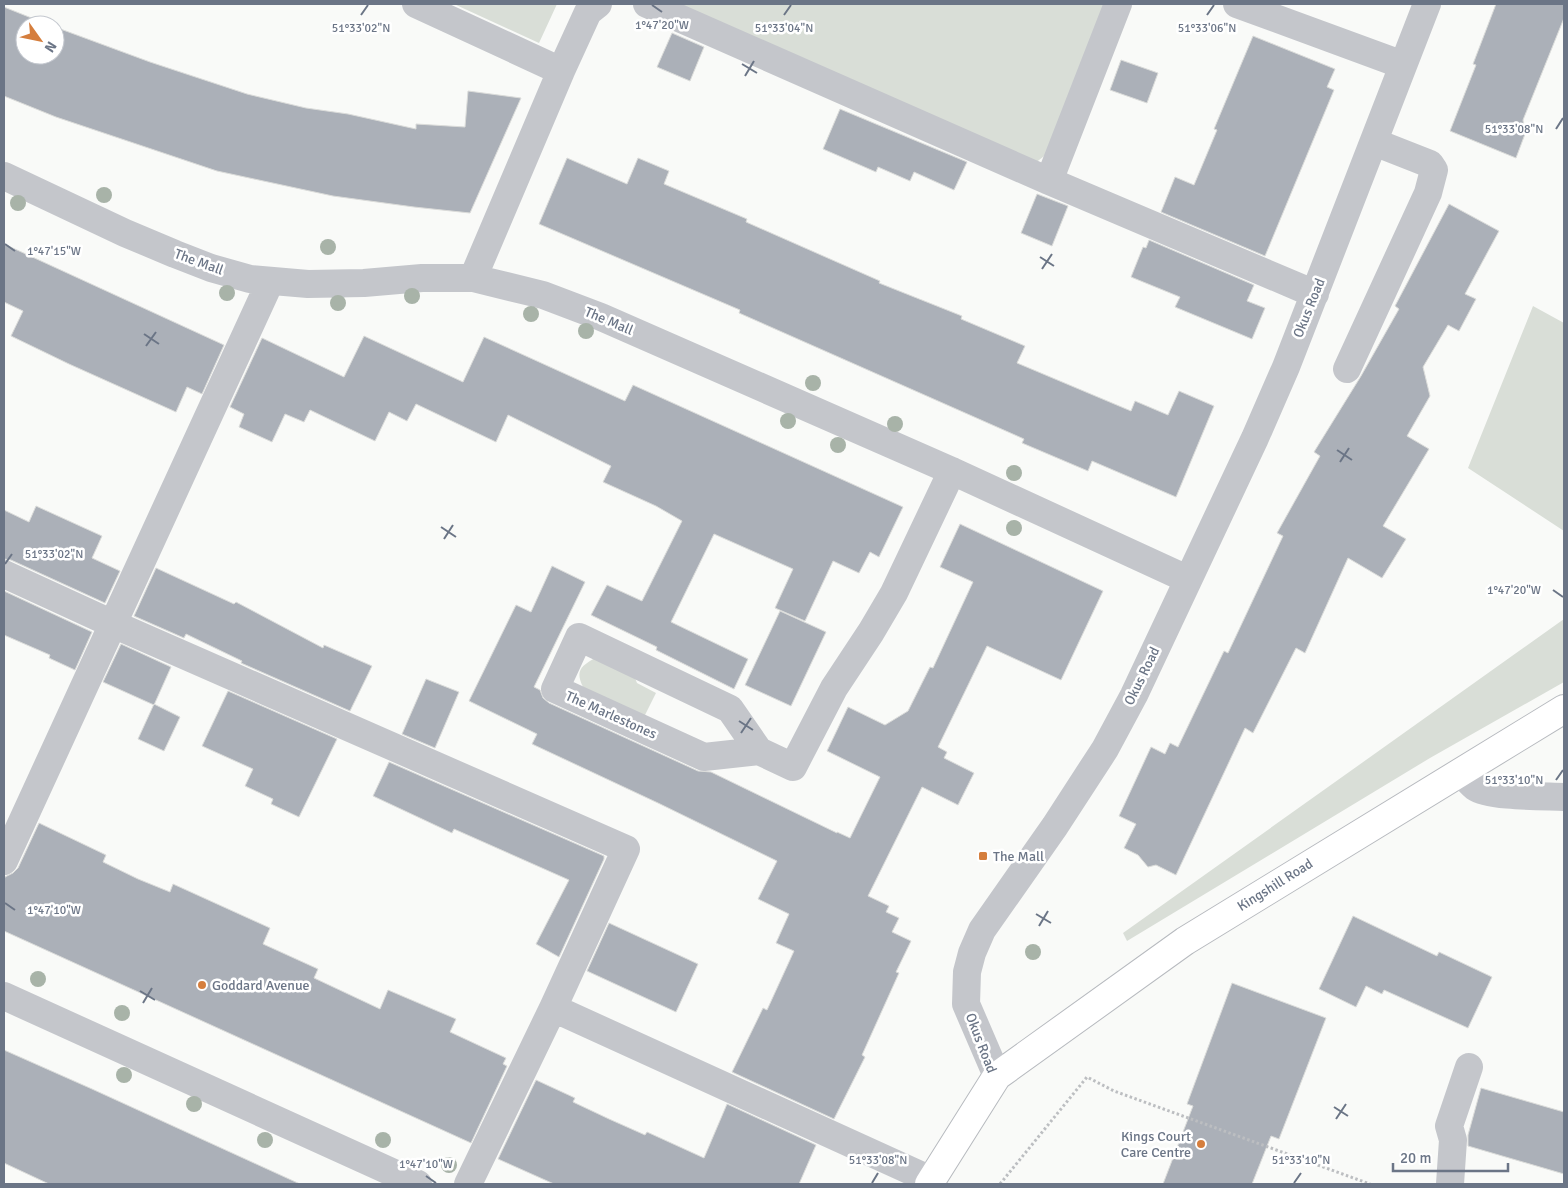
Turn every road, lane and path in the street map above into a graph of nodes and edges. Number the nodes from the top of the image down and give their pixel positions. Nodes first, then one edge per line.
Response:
1 (416, 4) edge
2 (598, 4) edge
3 (647, 4) edge
4 (1118, 4) edge
5 (1238, 4) edge
6 (1427, 4) edge
7 (1403, 65) junction
8 (561, 71) junction
9 (1374, 142) junction
10 (4, 176) edge
11 (1049, 181) junction
12 (473, 278) junction
13 (270, 282) junction
14 (1315, 294) junction
15 (1347, 369) dead end
16 (952, 472) junction
17 (4, 574) edge
18 (1188, 579) junction
19 (113, 624) junction
20 (1564, 709) edge
21 (759, 751) junction
22 (1461, 772) junction
23 (1564, 797) edge
24 (4, 861) edge
25 (4, 996) edge
26 (553, 1008) junction
27 (1469, 1067) dead end
28 (997, 1076) junction
29 (930, 1182) edge
30 (418, 1184) edge
31 (468, 1184) edge
32 (1000, 1184) edge
33 (1370, 1184) edge
34 (1450, 1184) edge

1 - 8 street
2 - 8 street
3 - 11 street
4 - 11 street
5 - 7 street
6 - 7 street, Okus Road
7 - 9 street, Okus Road
8 - 12 street
9 - 14 street, Okus Road
9 - 15 street
10 - 13 street, The Mall
11 - 14 street
12 - 13 street, The Mall
12 - 16 street, The Mall
13 - 19 street
14 - 18 street, Okus Road
16 - 18 street, The Mall
16 - 21 street
17 - 19 street
18 - 28 street, Okus Road
19 - 24 street
19 - 26 street
20 - 22 main road, Kingshill Road
21 - 21 street, The Marlestones
22 - 23 street
22 - 28 main road, Kingshill Road
25 - 30 street
26 - 29 street
26 - 31 street
27 - 34 street
28 - 29 main road, Okus Road
32 - 33 path

